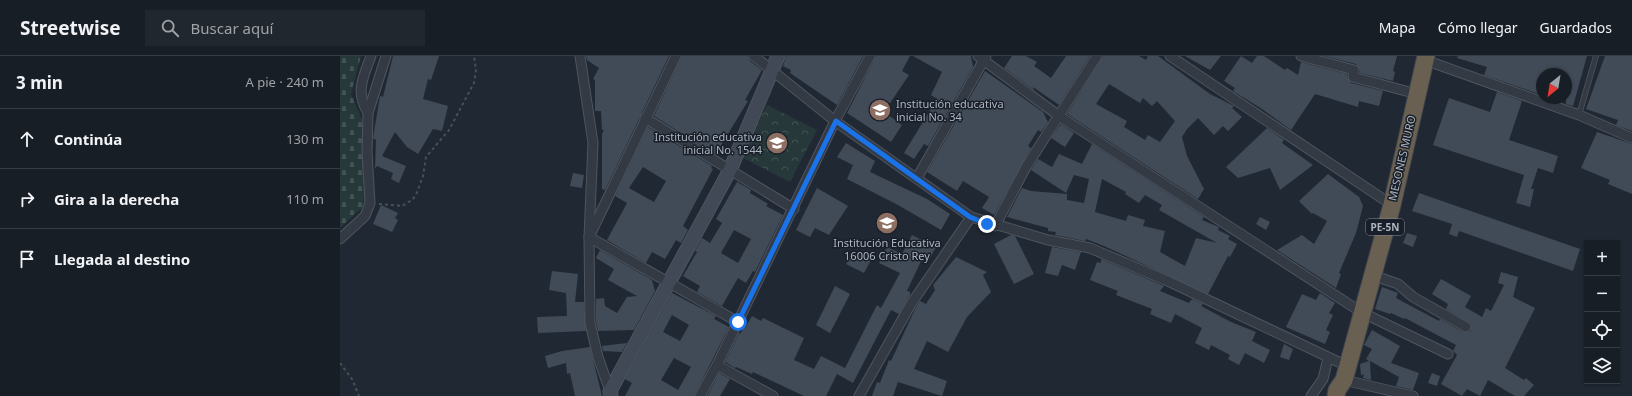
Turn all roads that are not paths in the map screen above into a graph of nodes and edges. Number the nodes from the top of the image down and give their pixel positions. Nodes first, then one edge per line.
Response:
1 (371, 56) edge
2 (386, 56) edge
3 (580, 56) edge
4 (676, 56) edge
5 (754, 56) edge
6 (778, 56) edge
7 (870, 56) edge
8 (1097, 56) edge
9 (1170, 56) edge
10 (1301, 56) edge
11 (1596, 56) edge
12 (983, 57) edge
13 (1425, 58) edge
14 (771, 69) junction
15 (1417, 94) junction
16 (368, 113) junction
17 (1579, 115) junction
18 (1059, 116) junction
19 (645, 118) junction
20 (836, 121) junction
21 (1632, 138) edge
22 (730, 170) junction
23 (917, 178) junction
24 (1392, 205) junction
25 (794, 208) junction
26 (970, 217) junction
27 (995, 226) junction
28 (589, 237) junction
29 (340, 239) edge
30 (1372, 275) junction
31 (669, 283) junction
32 (1361, 312) junction
33 (738, 322) junction
34 (1466, 328) dead end
35 (1448, 354) dead end
36 (1328, 358) junction
37 (717, 365) junction
38 (1342, 386) edge
39 (611, 394) edge
40 (700, 396) edge
41 (773, 396) edge
42 (859, 396) edge
43 (1311, 396) edge
44 (1413, 396) edge

1 - 16 street
2 - 16 street
3 - 28 street
4 - 19 street
5 - 14 street
6 - 14 street
7 - 20 street
8 - 18 street
9 - 24 street
10 - 15 street
11 - 17 lane
12 - 18 street
12 - 23 street
13 - 15 highway, MESONES MURO / PE-5N
13 - 17 street
14 - 20 street
14 - 22 street
15 - 24 highway, MESONES MURO / PE-5N
16 - 29 street
17 - 21 street
18 - 27 street
18 - 32 street
19 - 22 street
19 - 28 street
20 - 23 street
20 - 25 street
22 - 25 street
22 - 31 street
23 - 26 street
24 - 30 highway, MESONES MURO / PE-5N
25 - 33 street
26 - 27 street
26 - 42 street
27 - 36 street
28 - 31 street
28 - 39 street
30 - 32 highway, MESONES MURO / PE-5N
30 - 34 street
31 - 33 street
31 - 39 street
32 - 35 street
32 - 38 highway, MESONES MURO / PE-5N
33 - 37 street
36 - 38 street
36 - 43 street
37 - 40 street
37 - 41 street
38 - 44 street

